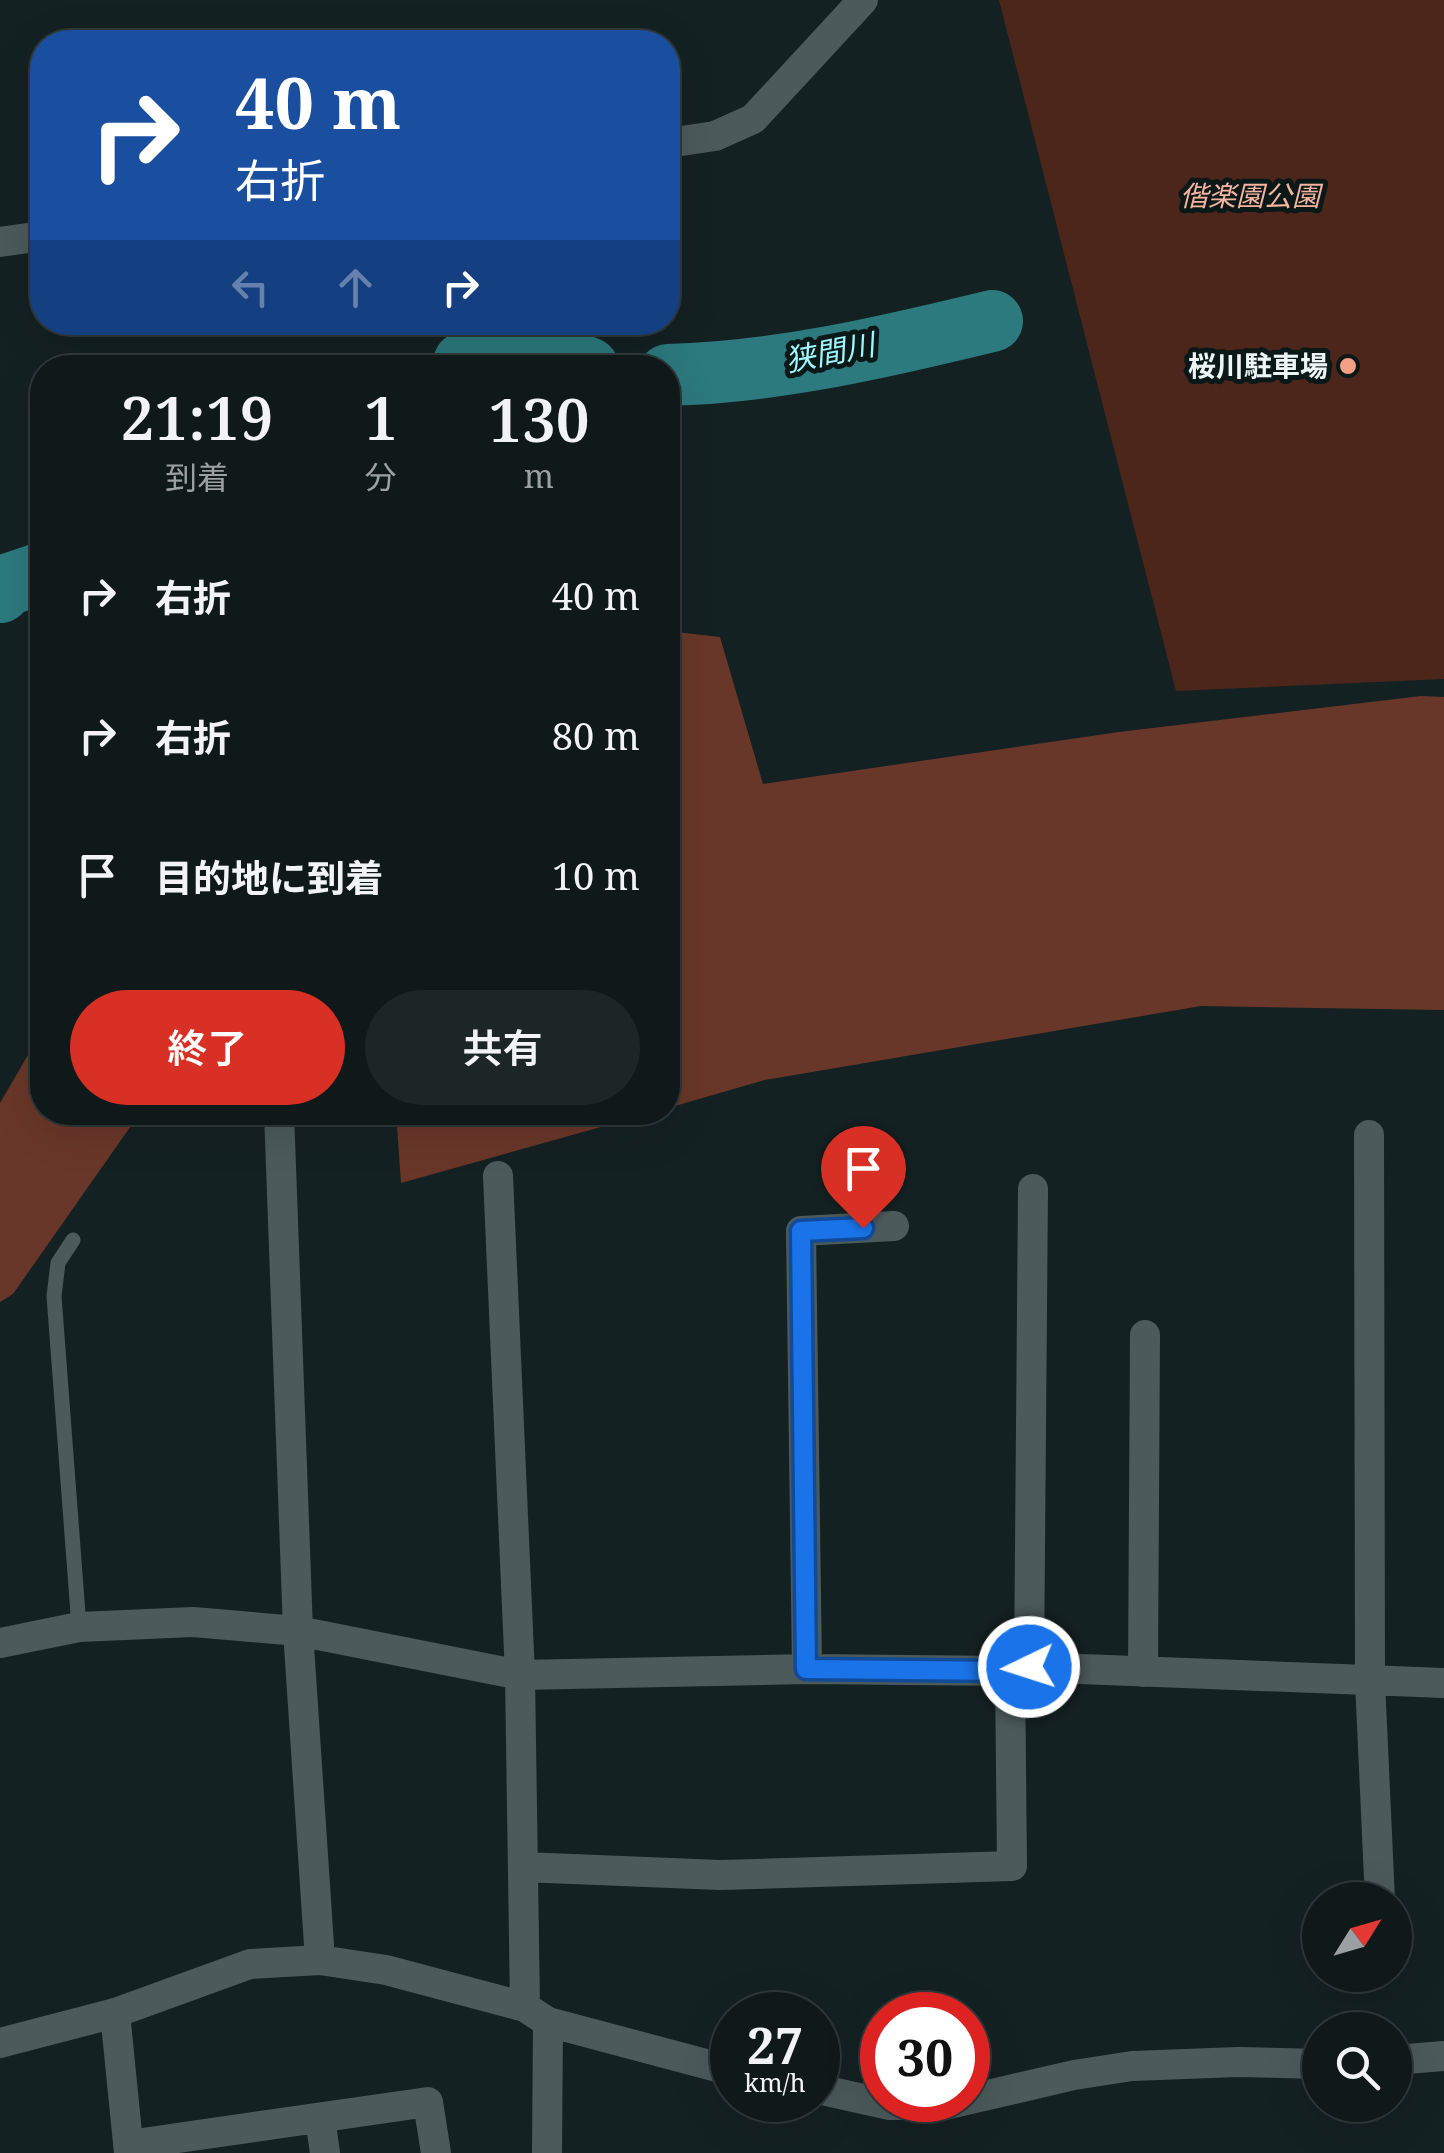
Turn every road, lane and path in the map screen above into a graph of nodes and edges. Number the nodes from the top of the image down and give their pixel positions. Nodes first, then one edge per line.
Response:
1 (862, 0) edge
2 (680, 141) edge
3 (30, 238) edge
4 (0, 242) edge
5 (279, 1125) edge
6 (1368, 1135) dead end
7 (498, 1176) dead end
8 (1034, 1188) dead end
9 (894, 1226) dead end
10 (74, 1240) dead end
11 (1145, 1334) dead end
12 (79, 1627) junction
13 (298, 1630) junction
14 (0, 1642) edge
15 (806, 1669) junction
16 (1019, 1669) junction
17 (1143, 1672) junction
18 (520, 1675) junction
19 (1370, 1682) junction
20 (1444, 1683) edge
21 (523, 1866) junction
22 (1379, 1882) edge
23 (320, 1960) junction
24 (115, 2013) junction
25 (537, 2014) junction
26 (0, 2044) edge
27 (1444, 2056) edge
28 (1412, 2059) edge
29 (1302, 2064) edge
30 (710, 2065) edge
31 (840, 2094) edge
32 (320, 2118) junction
33 (129, 2149) edge
34 (325, 2153) edge
35 (436, 2153) edge
36 (546, 2153) edge

1 - 2 street
3 - 4 street
5 - 13 street
6 - 19 street
7 - 18 street
8 - 16 street
9 - 15 street
10 - 12 lane
11 - 17 street
12 - 13 street
12 - 14 street
13 - 18 street
13 - 23 street
15 - 16 street
15 - 18 street
16 - 17 street
16 - 21 street
17 - 19 street
18 - 21 street
19 - 20 street
19 - 22 street
21 - 25 street
23 - 24 street
23 - 25 street
24 - 26 street
24 - 33 street
25 - 30 street
25 - 36 street
27 - 28 street
29 - 31 street
32 - 33 street
32 - 34 street
32 - 35 street

